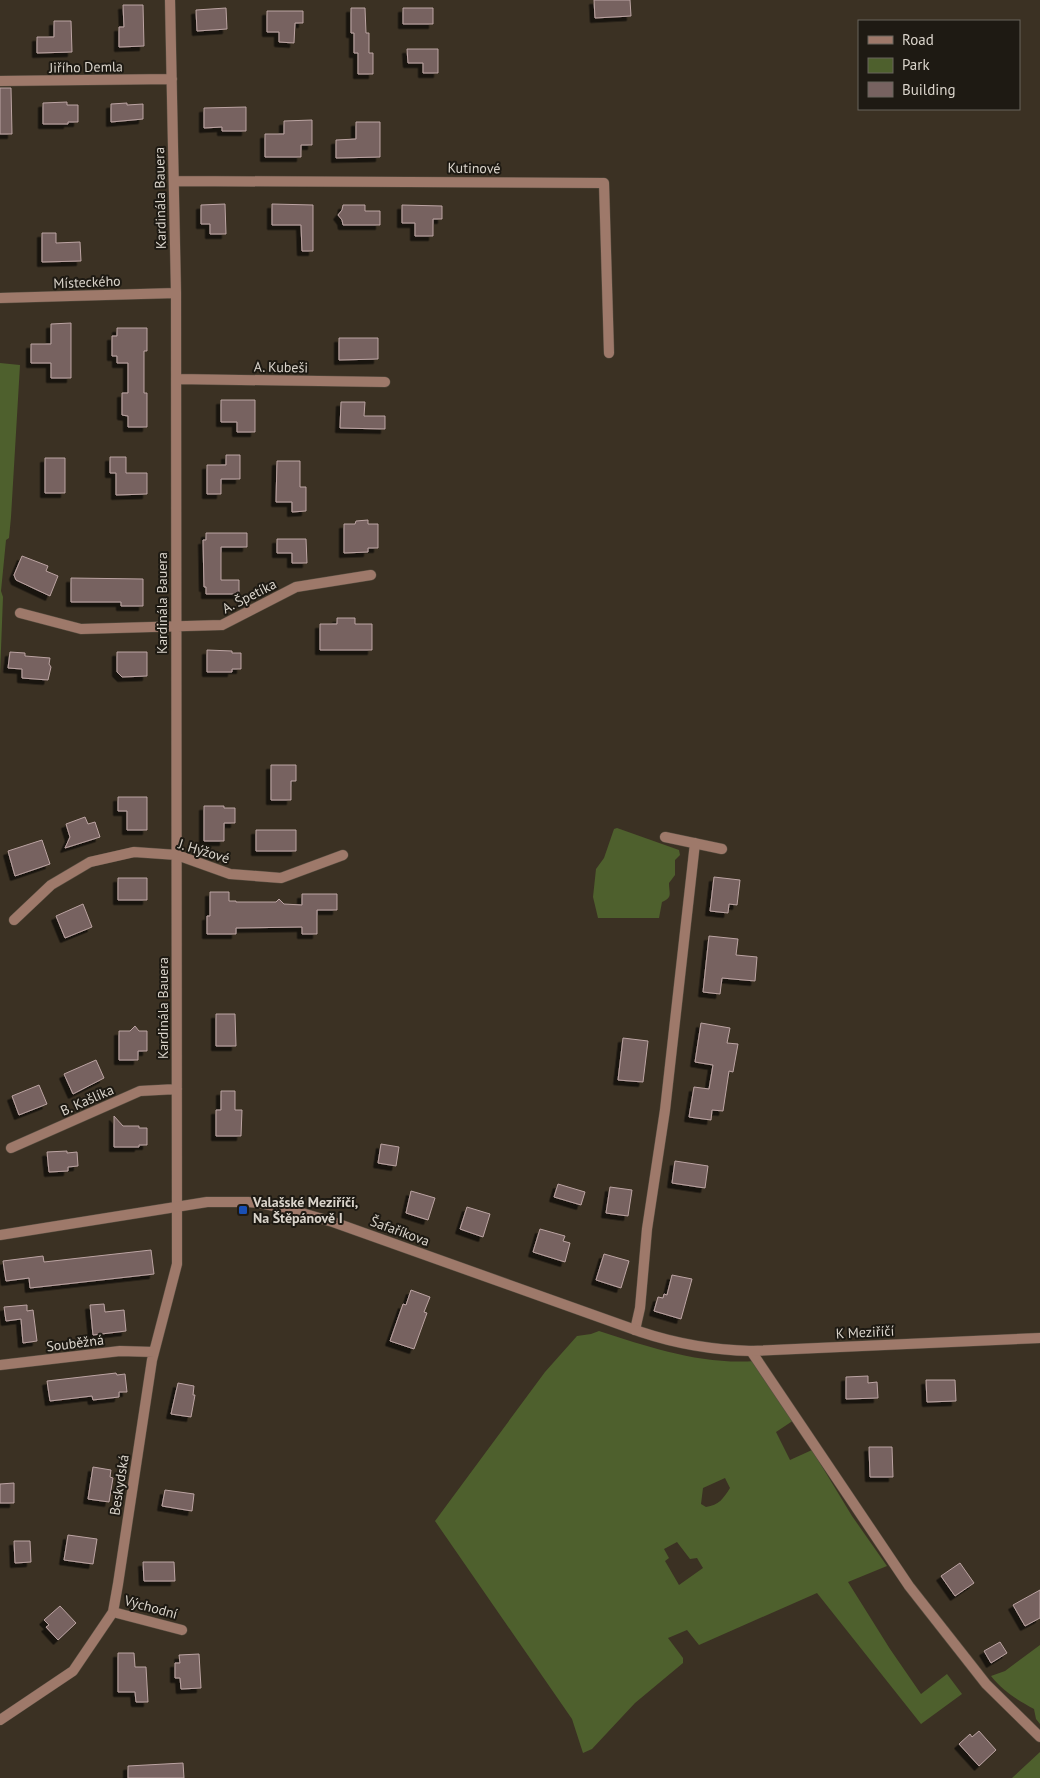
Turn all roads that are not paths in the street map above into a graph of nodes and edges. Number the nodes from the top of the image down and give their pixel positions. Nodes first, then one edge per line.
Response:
1 (170, 0) edge
2 (172, 79) junction
3 (0, 81) edge
4 (174, 181) junction
5 (176, 293) junction
6 (0, 298) edge
7 (609, 353) dead end
8 (176, 379) junction
9 (385, 382) dead end
10 (371, 575) dead end
11 (20, 613) dead end
12 (176, 627) junction
13 (666, 837) dead end
14 (695, 844) junction
15 (722, 849) dead end
16 (176, 855) junction
17 (343, 855) dead end
18 (14, 920) dead end
19 (177, 1089) junction
20 (11, 1148) dead end
21 (177, 1206) junction
22 (0, 1235) edge
23 (635, 1330) junction
24 (1040, 1338) edge
25 (691, 1346) joint
26 (751, 1351) junction
27 (154, 1352) junction
28 (0, 1366) edge
29 (113, 1612) junction
30 (182, 1630) dead end
31 (0, 1720) edge
32 (1040, 1737) edge

1 - 2 street, Kardinála Bauera
2 - 3 street, Jiřího Demla
2 - 4 street, Kardinála Bauera
4 - 5 street, Kardinála Bauera
4 - 7 street, Kutinové
5 - 6 street, Místeckého
5 - 8 street, Kardinála Bauera
8 - 9 street, A. Kubeši
8 - 12 street, Kardinála Bauera
10 - 12 street, A. Špetíka
11 - 12 street, A. Špetíka
12 - 16 street, Kardinála Bauera
13 - 14 street
14 - 15 street
14 - 23 street
16 - 17 street, J. Hýžové
16 - 18 street, J. Hýžové
16 - 19 street, Kardinála Bauera
19 - 20 street, B. Kašlíka
19 - 21 street, Kardinála Bauera
21 - 22 street, Šafaříkova
21 - 23 street, Šafaříkova
21 - 27 street, Beskydská
23 - 25 street, Šafaříkova
24 - 26 street, K Meziříčí
25 - 26 street, K Meziříčí
26 - 32 street
27 - 28 street, Souběžná
27 - 29 street, Beskydská
29 - 30 street, Východní
29 - 31 street, Beskydská

